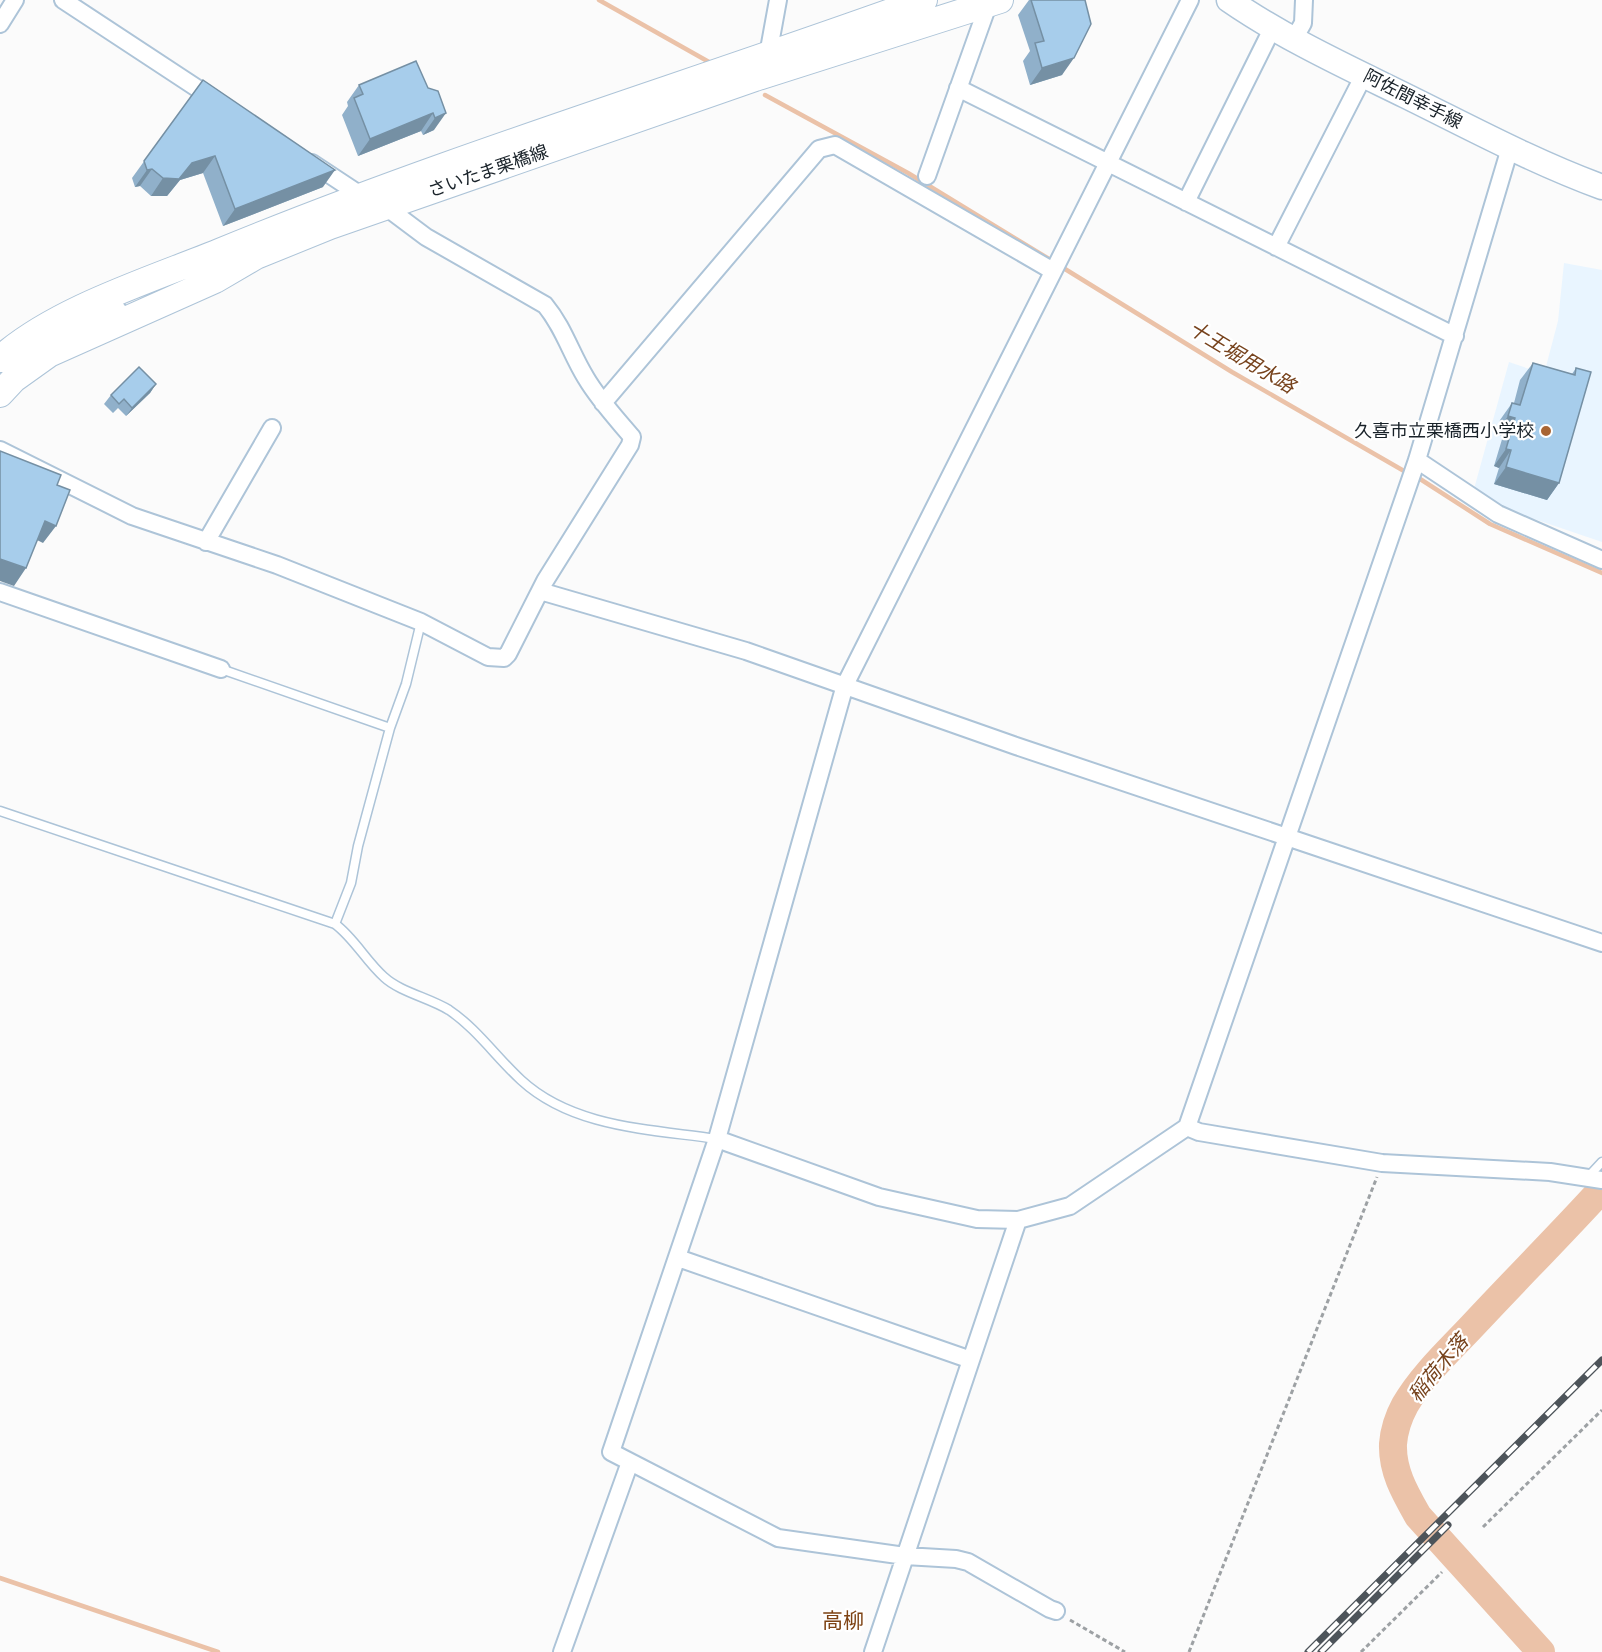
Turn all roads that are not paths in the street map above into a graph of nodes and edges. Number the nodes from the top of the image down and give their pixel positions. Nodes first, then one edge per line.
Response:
1 (15, 0) edge
2 (63, 0) edge
3 (777, 0) edge
4 (924, 0) edge
5 (1190, 0) edge
6 (1229, 0) edge
7 (1304, 0) edge
8 (994, 2) edge
9 (0, 24) edge
10 (1273, 27) junction
11 (1294, 39) junction
12 (768, 55) junction
13 (1364, 75) junction
14 (958, 88) junction
15 (232, 111) edge
16 (1510, 148) junction
17 (302, 156) edge
18 (1108, 164) junction
19 (927, 176) dead end
20 (1602, 187) edge
21 (362, 196) junction
22 (1186, 202) junction
23 (386, 207) junction
24 (1276, 247) junction
25 (256, 256) junction
26 (1053, 271) junction
27 (1455, 336) junction
28 (2, 353) edge
29 (0, 394) edge
30 (603, 403) junction
31 (272, 428) dead end
32 (0, 450) edge
33 (1417, 460) junction
34 (206, 542) junction
35 (1602, 560) edge
36 (540, 591) junction
37 (0, 592) edge
38 (421, 622) junction
39 (221, 669) joint
40 (845, 685) junction
41 (390, 728) junction
42 (0, 811) edge
43 (1287, 837) junction
44 (335, 924) junction
45 (1602, 943) edge
46 (1187, 1127) junction
47 (717, 1139) junction
48 (1602, 1162) edge
49 (1594, 1179) edge
50 (1018, 1220) junction
51 (678, 1258) junction
52 (971, 1360) junction
53 (630, 1462) junction
54 (905, 1556) junction
55 (1056, 1611) road end
56 (562, 1652) edge
57 (873, 1652) edge

1 - 9 street
2 - 15 street
3 - 12 street
4 - 12 main road, さいたま栗橋線
5 - 18 street
6 - 10 main road, 阿佐間幸手線
7 - 11 street
8 - 14 street
8 - 23 main road, さいたま栗橋線
10 - 11 main road, 阿佐間幸手線
10 - 22 street
11 - 13 main road, 阿佐間幸手線
12 - 21 main road, さいたま栗橋線
13 - 16 main road, 阿佐間幸手線
13 - 24 street
14 - 18 street
14 - 19 street
16 - 20 main road, 阿佐間幸手線
16 - 27 street
17 - 21 street
18 - 22 street
18 - 26 street
21 - 28 main road, さいたま栗橋線
22 - 24 street
23 - 25 main road, さいたま栗橋線
23 - 30 street
24 - 27 street
25 - 28 street
25 - 29 main road, さいたま栗橋線
26 - 30 street
26 - 40 street
27 - 33 street
30 - 36 street
31 - 34 street
32 - 34 street
33 - 35 street
33 - 43 street
34 - 38 street
36 - 38 street
36 - 40 street
37 - 39 street
38 - 41 lane
39 - 41 lane
40 - 43 street
40 - 47 street
41 - 44 lane
42 - 44 lane
43 - 45 street
43 - 46 street
44 - 47 lane
46 - 49 street
46 - 50 street
47 - 50 street
47 - 51 street
48 - 49 lane
50 - 52 street
51 - 52 street
51 - 53 street
52 - 54 street
53 - 54 street
53 - 56 street
54 - 55 street
54 - 57 street

